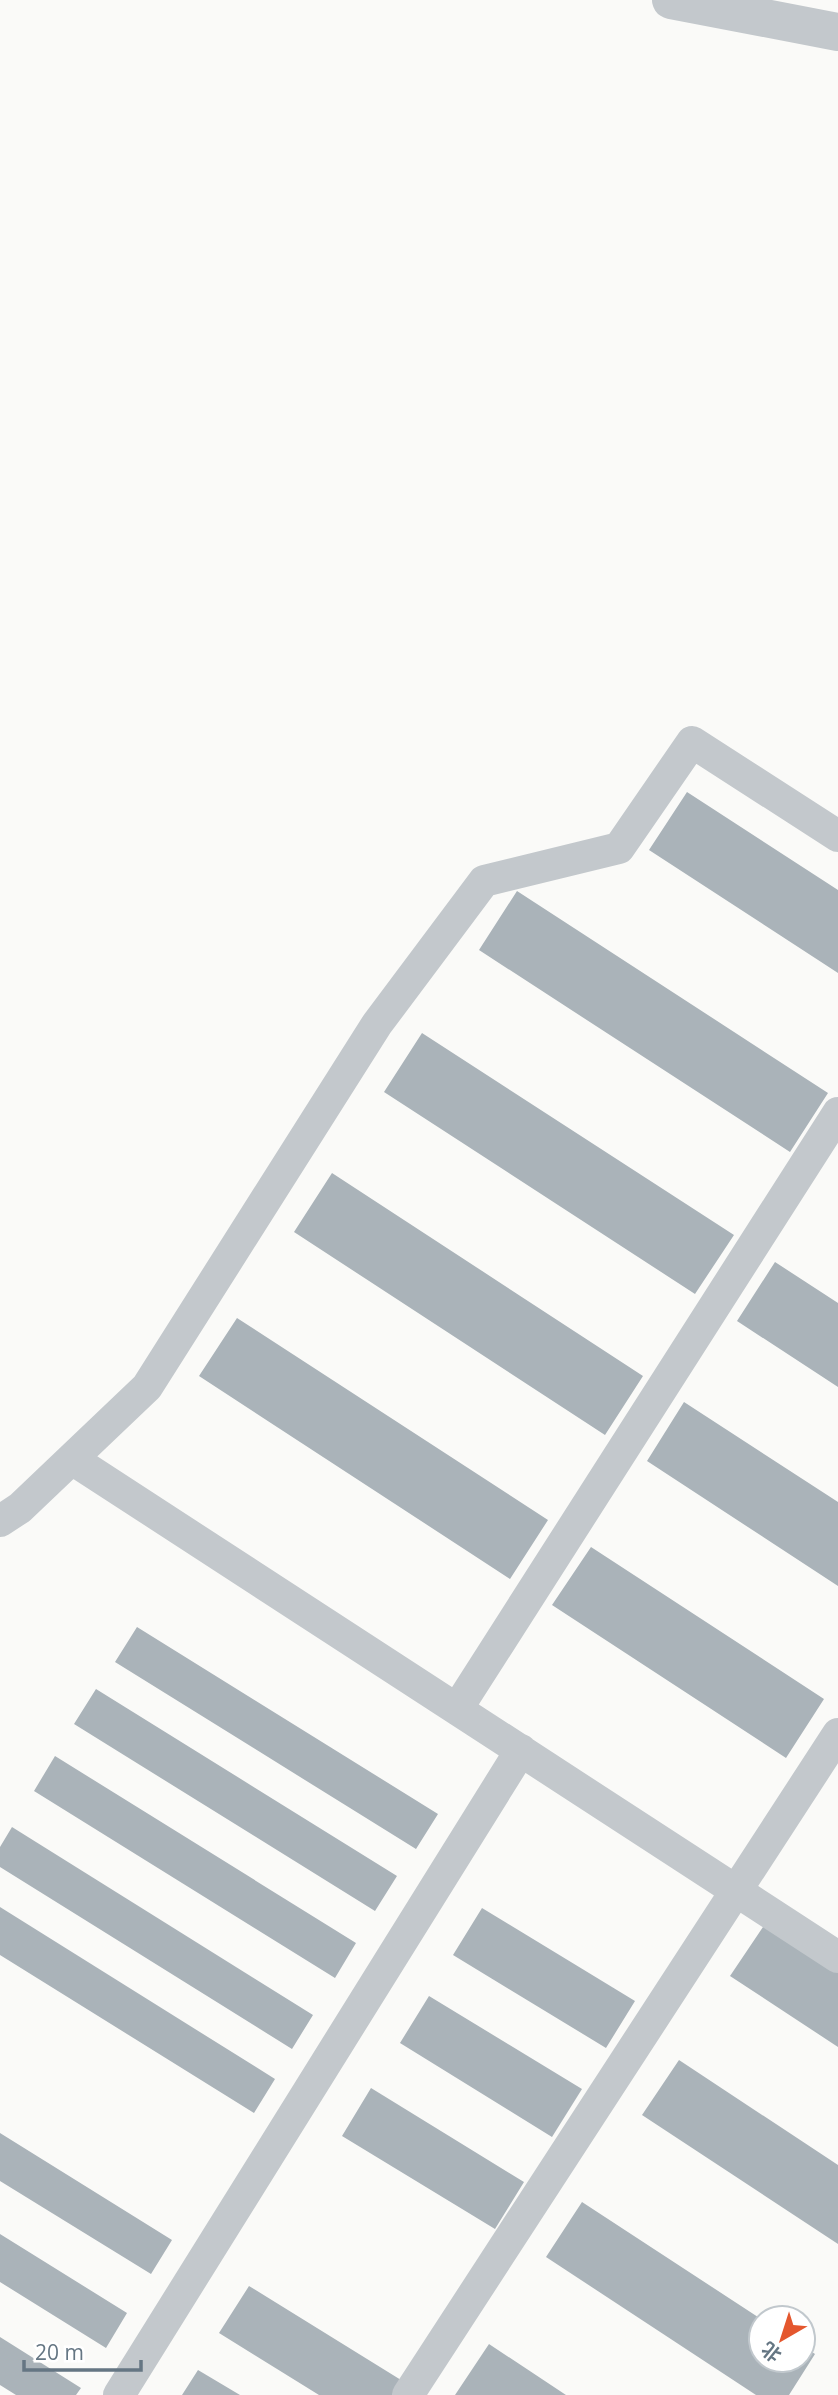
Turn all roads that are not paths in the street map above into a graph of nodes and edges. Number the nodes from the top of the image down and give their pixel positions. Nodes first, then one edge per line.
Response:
1 (671, 0) edge
2 (838, 32) edge
3 (838, 836) edge
4 (838, 1113) edge
5 (72, 1459) junction
6 (0, 1521) edge
7 (457, 1709) junction
8 (838, 1734) edge
9 (521, 1750) junction
10 (736, 1891) junction
11 (838, 1957) edge
12 (119, 2395) edge
13 (408, 2395) edge

1 - 2 street
3 - 5 street
4 - 7 street
5 - 6 street
5 - 7 street
7 - 9 street
8 - 10 street
9 - 10 street
9 - 12 street
10 - 11 street
10 - 13 street

